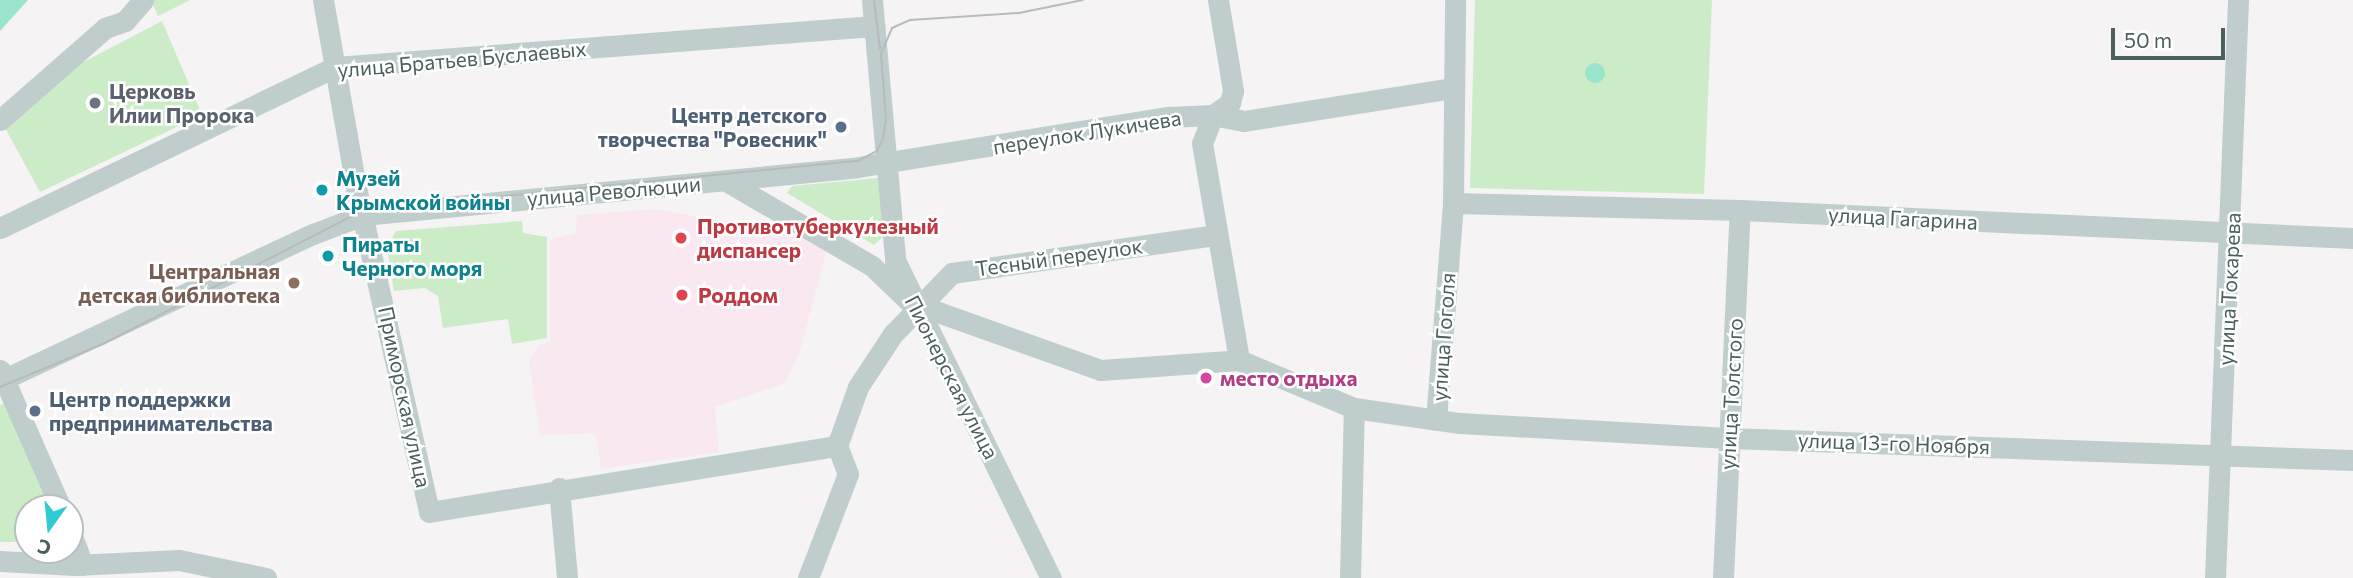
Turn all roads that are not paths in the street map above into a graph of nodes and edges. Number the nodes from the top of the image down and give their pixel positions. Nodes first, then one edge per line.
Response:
1 (143, 0) edge
2 (323, 0) edge
3 (872, 0) edge
4 (1218, 0) edge
5 (1455, 0) edge
6 (2238, 0) edge
7 (874, 26) junction
8 (335, 67) junction
9 (1453, 88) junction
10 (1213, 115) junction
11 (0, 120) edge
12 (886, 162) junction
13 (726, 181) junction
14 (1453, 204) junction
15 (1740, 210) junction
16 (363, 215) junction
17 (0, 228) edge
18 (2232, 233) junction
19 (1216, 235) junction
20 (2353, 238) edge
21 (895, 260) junction
22 (872, 266) junction
23 (917, 309) junction
24 (1239, 360) junction
25 (1, 377) edge
26 (1354, 408) junction
27 (1436, 420) junction
28 (1728, 438) junction
29 (837, 446) junction
30 (2221, 454) junction
31 (2353, 460) edge
32 (559, 488) junction
33 (55, 494) edge
34 (2, 560) edge
35 (89, 569) edge
36 (48, 578) edge
37 (266, 578) edge
38 (567, 578) edge
39 (808, 578) edge
40 (1051, 578) edge
41 (1350, 578) edge
42 (1723, 578) edge
43 (2215, 578) edge

1 - 11 street
2 - 8 street, Приморская улица
3 - 7 street, Пионерская улица
4 - 10 street
5 - 9 street, улица Гоголя
6 - 18 street, улица Токарева
7 - 8 street, улица Братьев Буслаевых
7 - 12 street, Пионерская улица
8 - 16 street, Приморская улица
8 - 17 street, улица Братьев Буслаевых
9 - 10 street, переулок Лукичева
9 - 14 street, улица Гоголя
10 - 12 street, переулок Лукичева
10 - 19 street
12 - 13 street, улица Революции
12 - 21 street, Пионерская улица
13 - 16 street, улица Революции
13 - 22 street
14 - 15 street, улица Гагарина
14 - 27 street, улица Гоголя
15 - 18 street, улица Гагарина
15 - 28 street, улица Толстого
16 - 25 street, улица Революции
16 - 32 street, Приморская улица
18 - 20 street, улица Гагарина
18 - 30 street, улица Токарева
19 - 23 street, Тесный переулок
19 - 24 street
21 - 22 street
21 - 23 street, Пионерская улица
22 - 23 street
23 - 24 street
23 - 29 street, Тесный переулок
23 - 40 street, Пионерская улица
24 - 26 street
25 - 33 street
26 - 27 street, улица Гоголя
26 - 41 street
27 - 28 street, улица 13-го Ноября
28 - 30 street, улица 13-го Ноября
28 - 42 street, улица Толстого
29 - 32 street, Приморская улица
29 - 39 street
30 - 31 street, улица 13-го Ноября
30 - 43 street, улица Токарева
32 - 38 street
34 - 35 street
34 - 36 street
35 - 37 street

